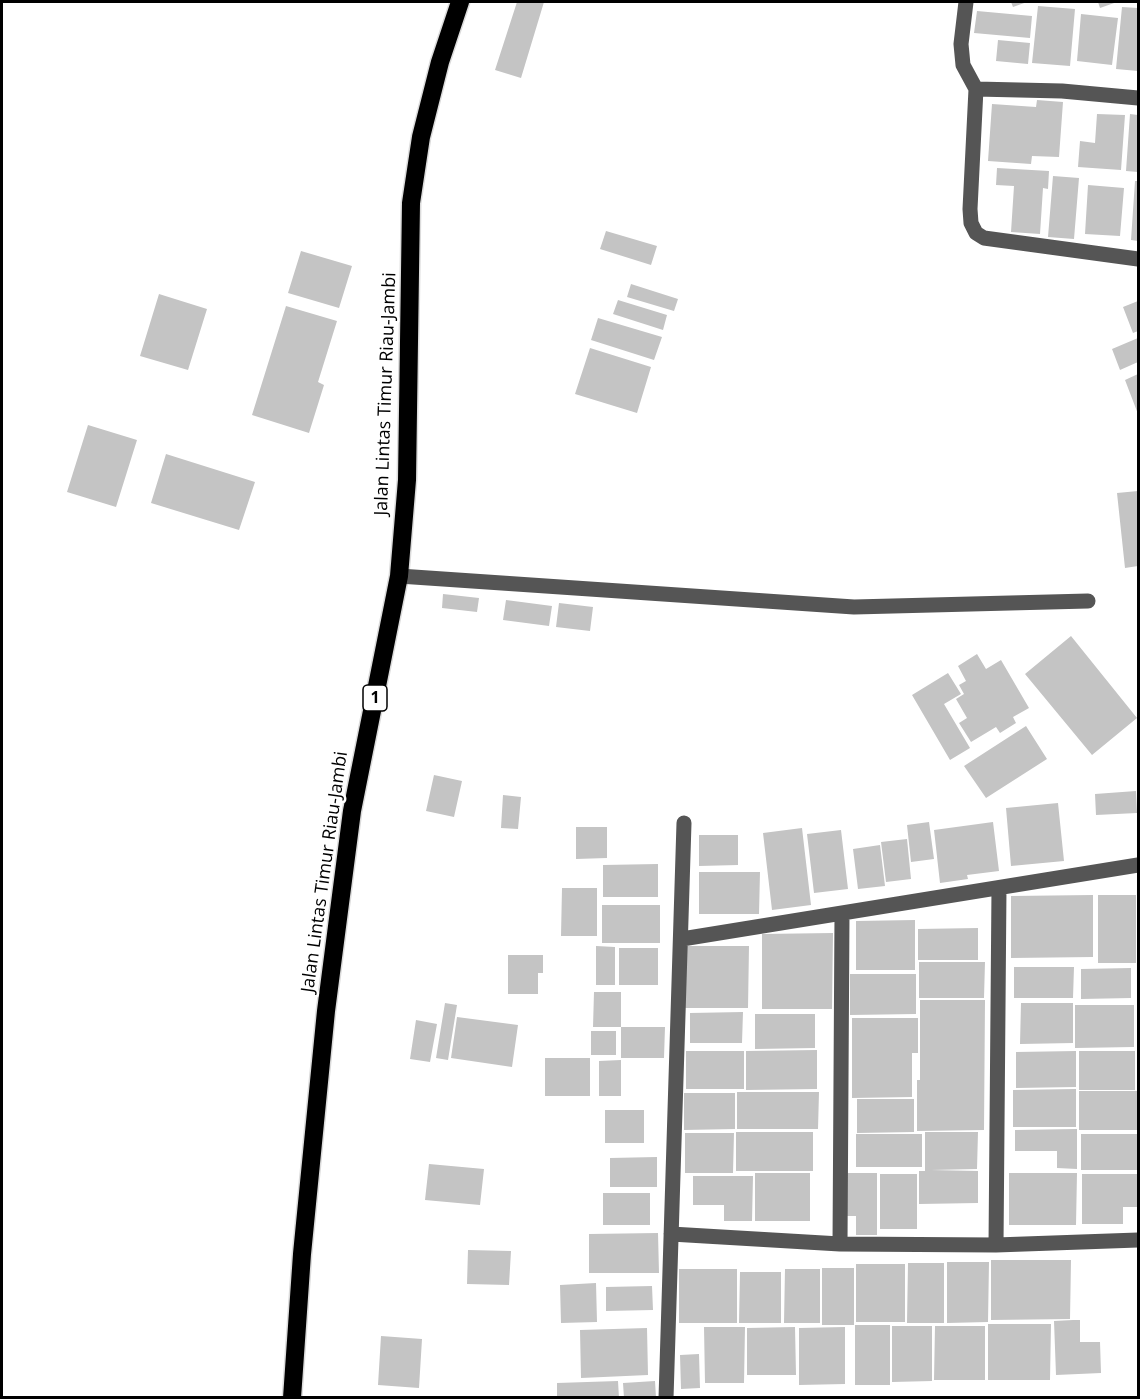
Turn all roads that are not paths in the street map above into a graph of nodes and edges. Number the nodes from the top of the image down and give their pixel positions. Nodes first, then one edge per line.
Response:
1 (460, 2) edge
2 (966, 2) edge
3 (976, 89) junction
4 (1138, 98) edge
5 (1138, 259) edge
6 (399, 576) junction
7 (1088, 601) dead end
8 (684, 823) dead end
9 (1138, 865) edge
10 (999, 888) junction
11 (842, 914) junction
12 (682, 939) junction
13 (671, 1234) junction
14 (1138, 1240) edge
15 (840, 1244) junction
16 (996, 1245) junction
17 (292, 1398) edge
18 (666, 1398) edge

1 - 6 highway, Jalan Lintas Timur Riau-Jambi / 1
2 - 3 street
3 - 4 street
3 - 5 street
6 - 7 street
6 - 17 highway, Jalan Lintas Timur Riau-Jambi / 1
8 - 12 street
9 - 10 street
10 - 11 street
10 - 16 street
11 - 12 street
11 - 15 street
12 - 13 street
13 - 15 street
13 - 18 street
14 - 16 street
15 - 16 street

